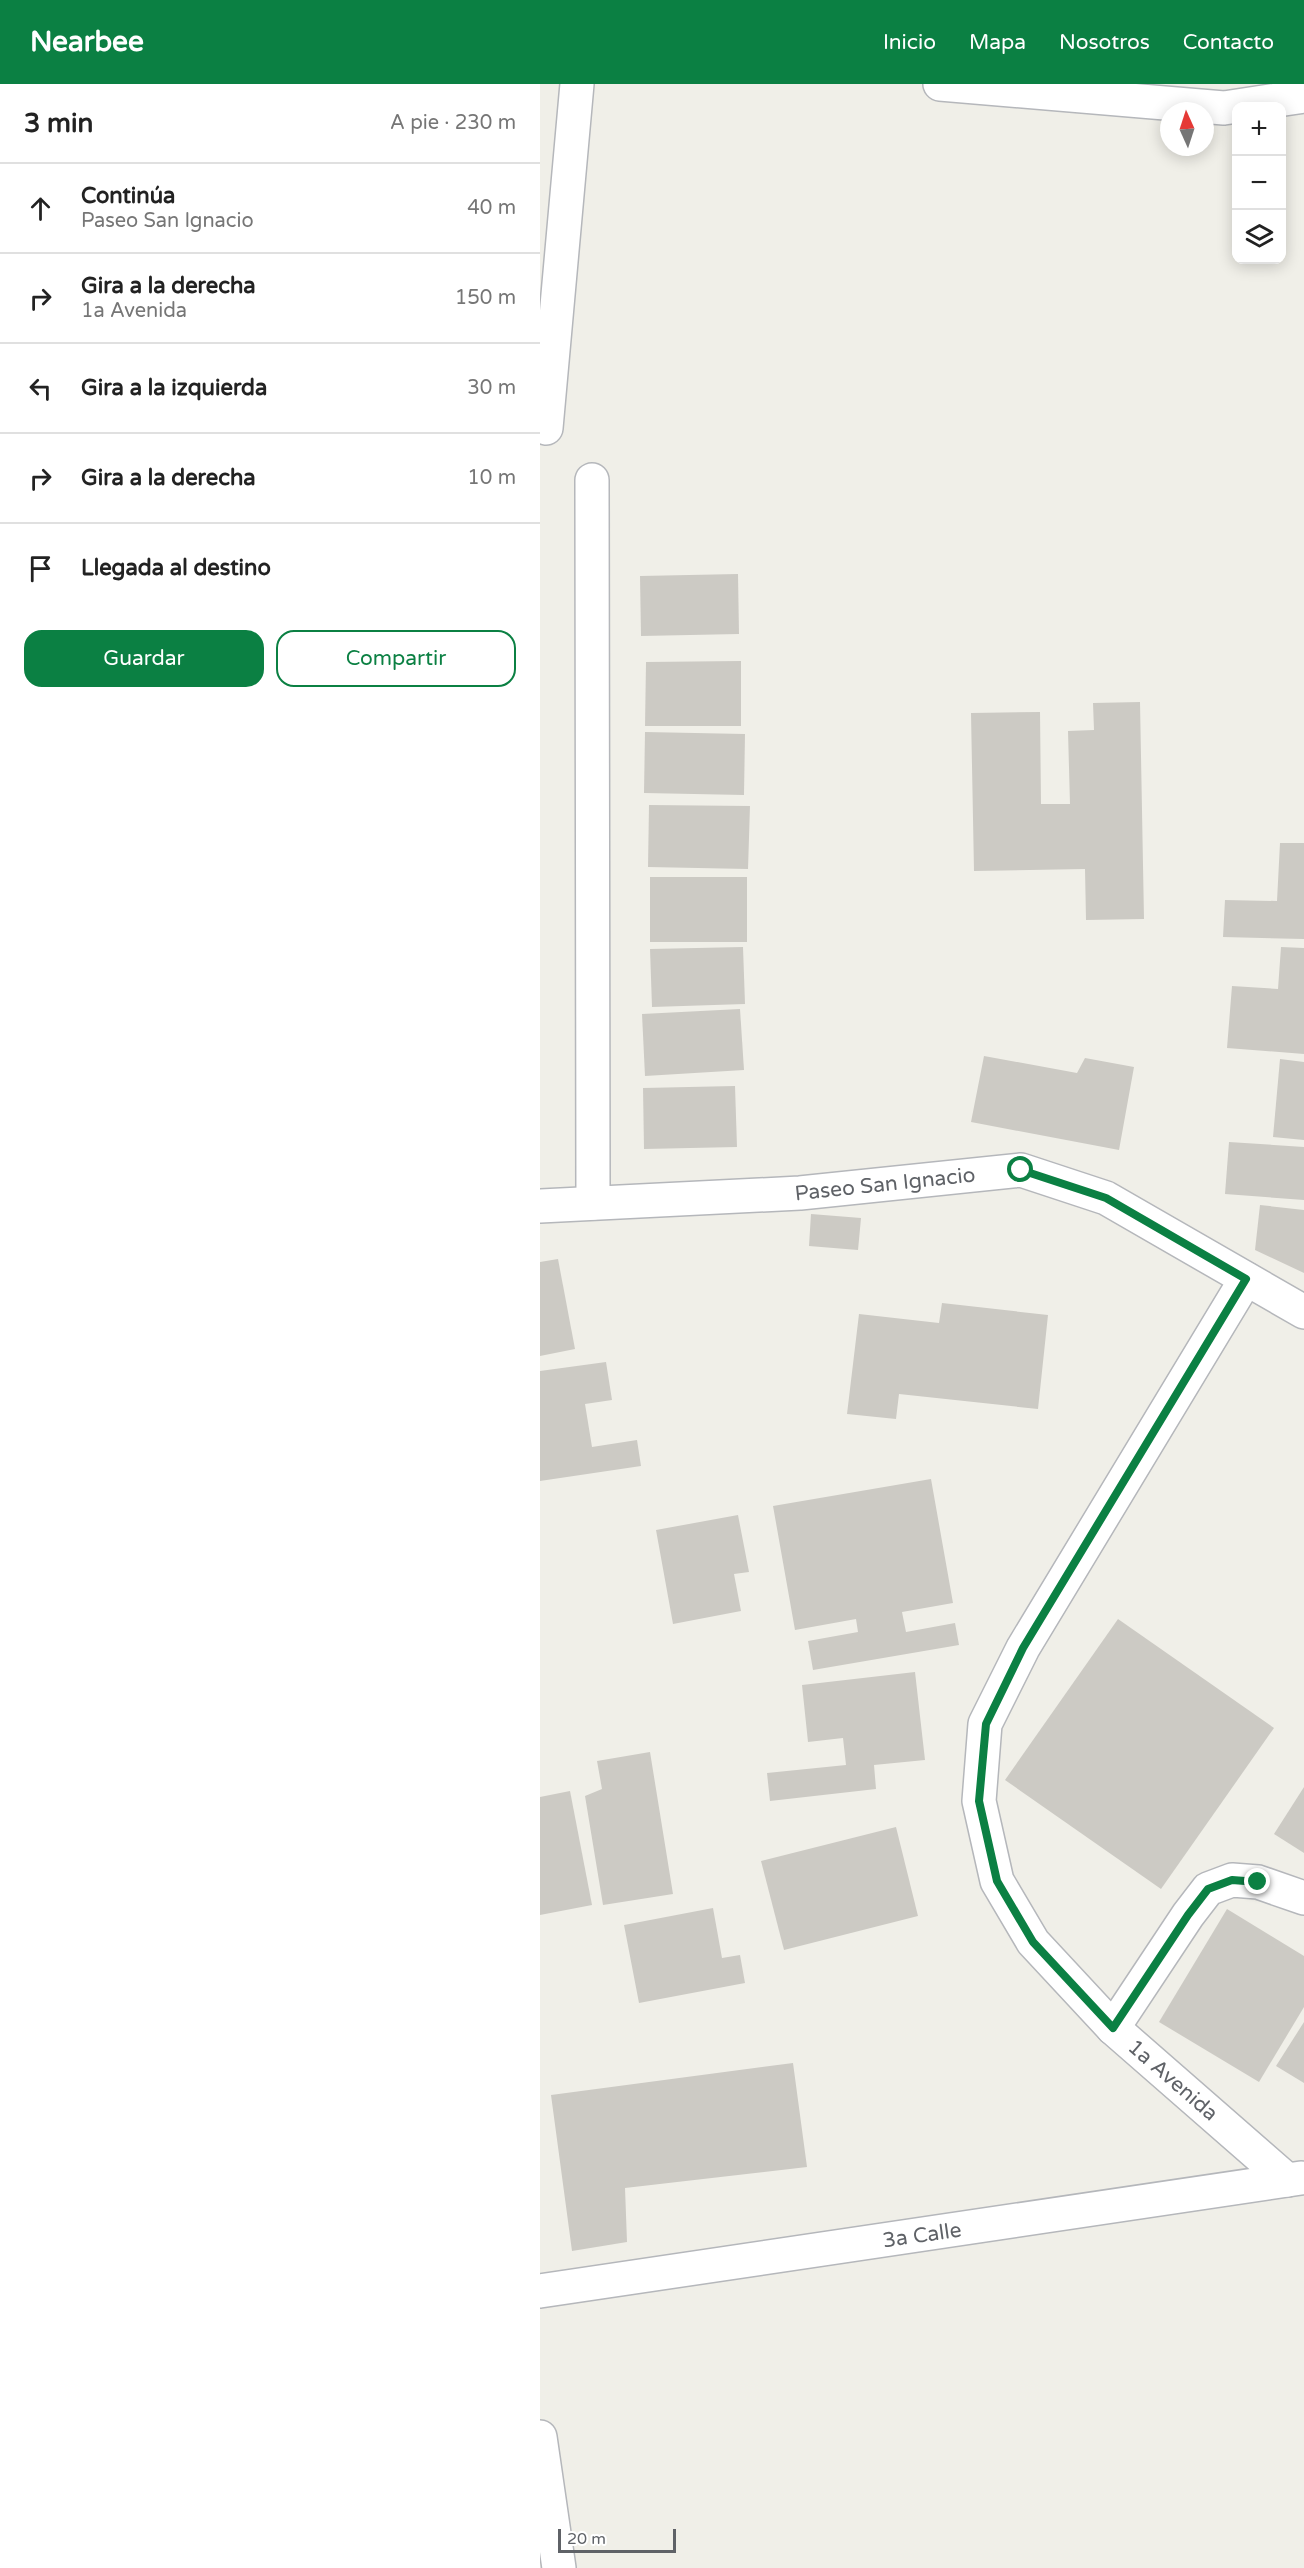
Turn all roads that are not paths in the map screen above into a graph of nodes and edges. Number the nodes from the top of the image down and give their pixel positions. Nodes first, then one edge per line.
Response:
1 (577, 84) edge
2 (940, 84) edge
3 (1224, 96) edge
4 (1304, 96) edge
5 (546, 428) dead end
6 (592, 480) dead end
7 (593, 1203) junction
8 (540, 1206) edge
9 (1246, 1279) junction
10 (1304, 1312) edge
11 (1304, 1898) edge
12 (1113, 2028) junction
13 (1296, 2179) edge
14 (540, 2291) edge
15 (540, 2437) edge
16 (559, 2568) edge

1 - 5 street
2 - 3 street
3 - 4 street
6 - 7 street
7 - 8 street, Paseo San Ignacio
7 - 9 street, Paseo San Ignacio
9 - 10 street, Paseo San Ignacio
9 - 12 street, 1a Avenida
11 - 12 street
12 - 13 street, 1a Avenida
13 - 14 street, 3a Calle
15 - 16 street

